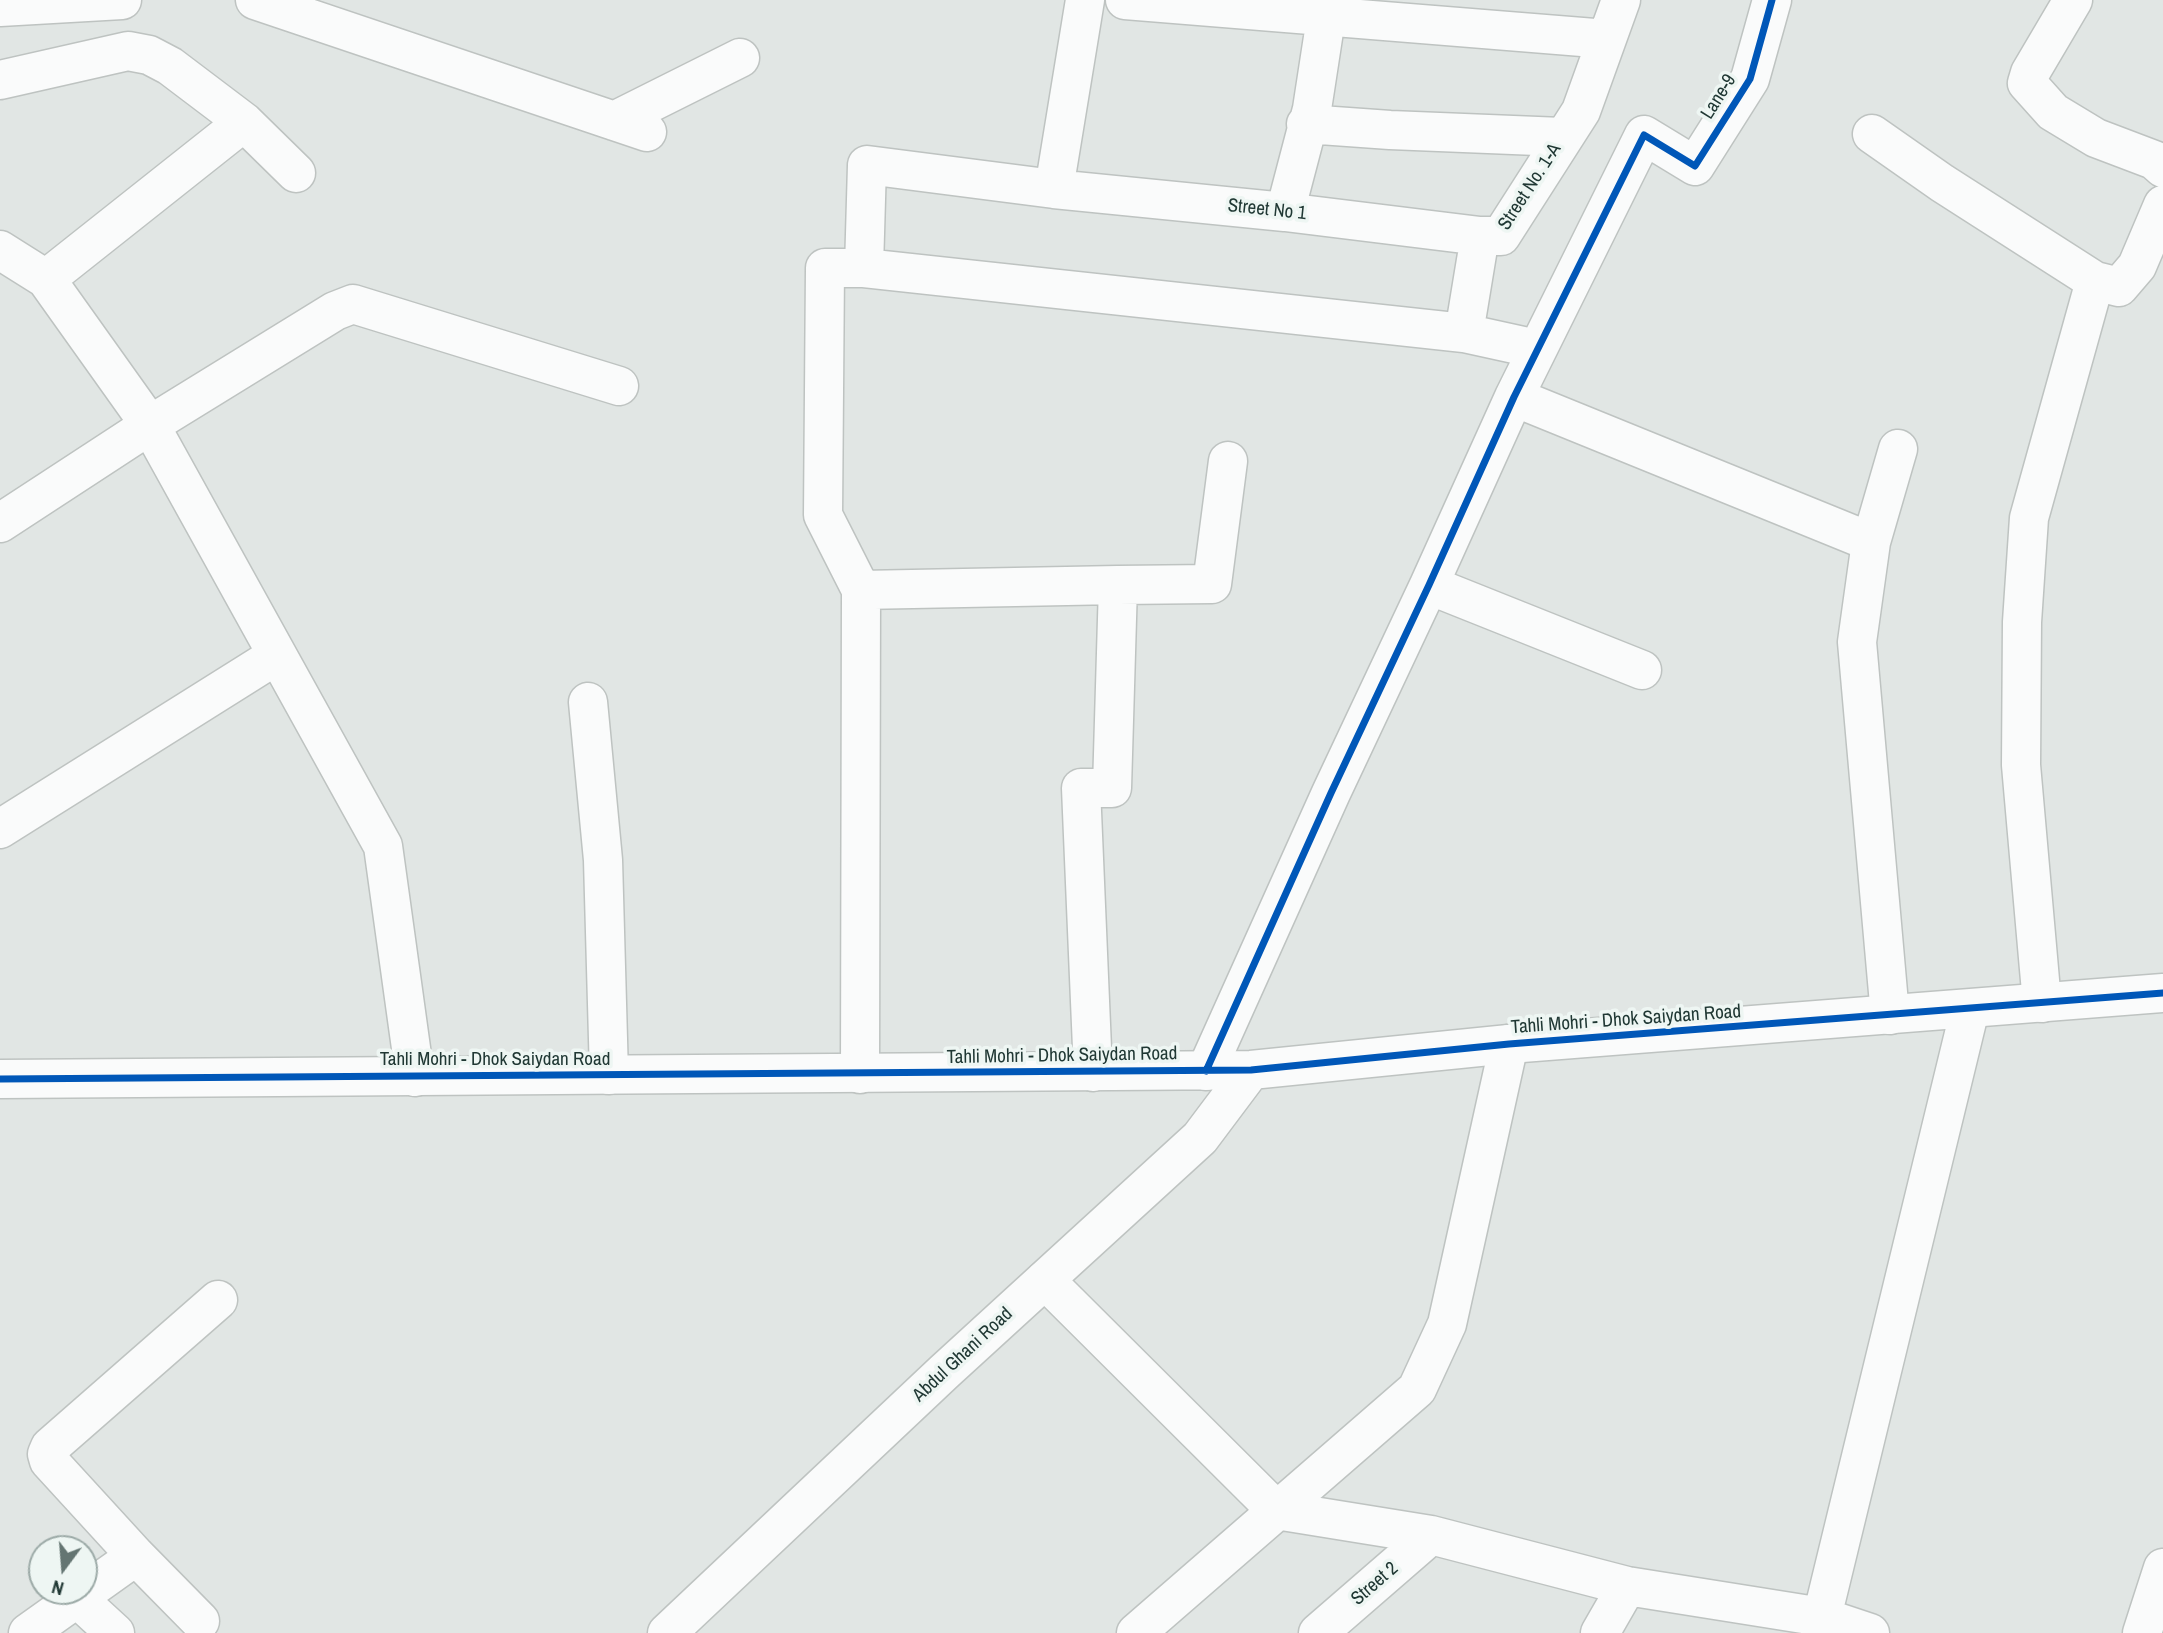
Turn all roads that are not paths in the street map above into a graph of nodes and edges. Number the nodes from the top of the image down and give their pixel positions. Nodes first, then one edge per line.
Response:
1 (122, 0) edge
2 (255, 0) edge
3 (1085, 0) edge
4 (1125, 0) edge
5 (1621, 0) edge
6 (1772, 0) edge
7 (2073, 0) edge
8 (0, 7) edge
9 (1411, 12) edge
10 (1326, 18) junction
11 (1608, 39) junction
12 (740, 58) dead end
13 (0, 80) edge
14 (244, 122) junction
15 (1306, 124) junction
16 (1872, 134) dead end
17 (1562, 137) junction
18 (2163, 168) edge
19 (296, 173) dead end
20 (1054, 189) junction
21 (2163, 205) edge
22 (1285, 212) junction
23 (1480, 236) junction
24 (0, 250) edge
25 (864, 268) junction
26 (46, 279) junction
27 (2095, 281) junction
28 (1464, 333) junction
29 (1537, 349) junction
30 (620, 386) dead end
31 (1514, 397) junction
32 (150, 425) junction
33 (1898, 449) dead end
34 (1228, 461) dead end
35 (0, 523) edge
36 (1871, 542) junction
37 (1118, 585) junction
38 (1429, 585) junction
39 (861, 590) junction
40 (277, 655) junction
41 (1642, 670) dead end
42 (589, 702) dead end
43 (0, 829) edge
44 (2163, 993) edge
45 (2042, 1003) junction
46 (1970, 1009) junction
47 (1890, 1015) junction
48 (1509, 1044) junction
49 (1251, 1070) junction
50 (1206, 1071) junction
51 (1093, 1072) junction
52 (860, 1074) junction
53 (609, 1075) junction
54 (415, 1077) junction
55 (0, 1079) edge
56 (1045, 1280) junction
57 (218, 1300) dead end
58 (1276, 1510) junction
59 (1432, 1535) junction
60 (136, 1556) junction
61 (2163, 1568) edge
62 (98, 1584) edge
63 (1627, 1586) junction
64 (69, 1605) edge
65 (85, 1605) edge
66 (1822, 1617) junction
67 (200, 1621) dead end
68 (28, 1633) edge
69 (115, 1633) edge
70 (667, 1633) edge
71 (1136, 1633) edge
72 (1318, 1633) edge
73 (1600, 1633) edge
74 (1870, 1633) edge
75 (2142, 1633) edge

1 - 8 street
2 - 12 street
3 - 20 street
4 - 10 street
5 - 11 street, Street No. 1-A
6 - 29 street, Lane-9
7 - 18 street
9 - 10 street
9 - 11 street
10 - 15 street
11 - 17 street, Street No. 1-A
13 - 14 street
14 - 19 street
14 - 26 street
15 - 17 street
15 - 22 street
16 - 27 street
17 - 23 street, Street No. 1-A
20 - 22 street, Street No 1
20 - 25 street, Street No 1
21 - 27 street
22 - 23 street, Street No 1
23 - 28 street, Street No. 1-A
24 - 26 street
25 - 28 street
25 - 39 street
26 - 32 street
27 - 45 street
28 - 29 street
29 - 31 street
30 - 32 street
31 - 36 street
31 - 38 street
32 - 35 street
32 - 40 street
33 - 36 street
34 - 37 street
36 - 47 street
37 - 39 street
37 - 51 street
38 - 41 street
38 - 50 street
39 - 52 street
40 - 43 street
40 - 54 street
42 - 53 street
44 - 45 street, Tahli Mohri - Dhok Saiydan Road
45 - 46 street, Tahli Mohri - Dhok Saiydan Road
46 - 47 street, Tahli Mohri - Dhok Saiydan Road
46 - 66 street
47 - 48 street, Tahli Mohri - Dhok Saiydan Road
48 - 49 street, Tahli Mohri - Dhok Saiydan Road
48 - 58 street
49 - 50 street, Tahli Mohri - Dhok Saiydan Road
49 - 56 street, Abdul Ghani Road
50 - 51 street, Tahli Mohri - Dhok Saiydan Road
51 - 52 street, Tahli Mohri - Dhok Saiydan Road
52 - 53 street, Tahli Mohri - Dhok Saiydan Road
53 - 54 street, Tahli Mohri - Dhok Saiydan Road
54 - 55 street, Tahli Mohri - Dhok Saiydan Road
56 - 58 street
56 - 70 street, Abdul Ghani Road
57 - 60 street
58 - 59 street
58 - 71 street
59 - 63 street
59 - 72 street, Street 2
60 - 62 street
60 - 67 street
61 - 75 street
63 - 66 street
63 - 73 street
64 - 68 street
65 - 69 street
66 - 74 street

